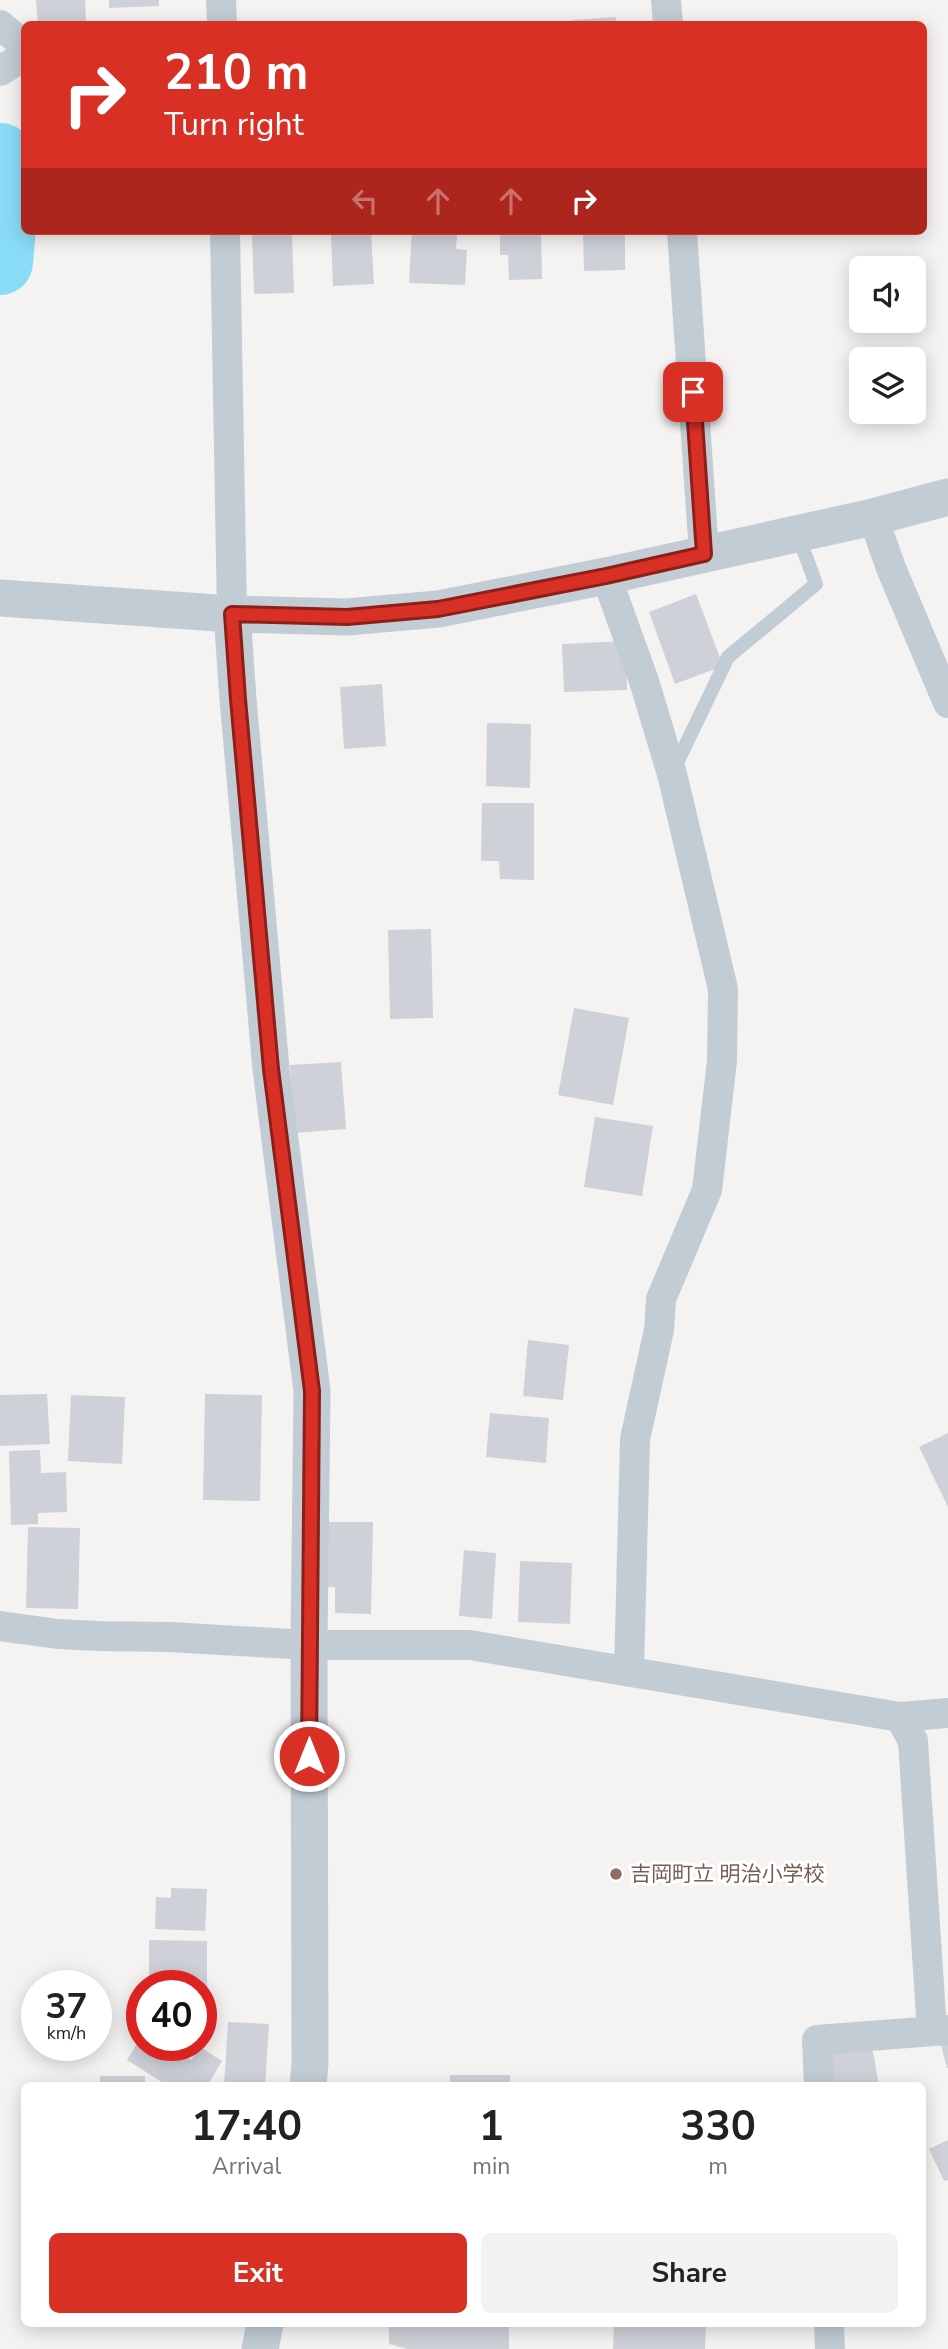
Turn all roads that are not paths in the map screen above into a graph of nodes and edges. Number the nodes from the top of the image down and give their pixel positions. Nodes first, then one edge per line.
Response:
1 (221, 0) edge
2 (666, 0) edge
3 (222, 21) edge
4 (668, 21) edge
5 (0, 25) edge
6 (21, 42) edge
7 (21, 58) edge
8 (0, 71) edge
9 (225, 235) edge
10 (682, 235) edge
11 (948, 498) edge
12 (873, 517) junction
13 (797, 533) junction
14 (704, 554) junction
15 (606, 576) junction
16 (0, 598) edge
17 (232, 614) junction
18 (948, 703) edge
19 (671, 774) junction
20 (0, 1626) edge
21 (309, 1645) junction
22 (629, 1672) junction
23 (948, 1713) edge
24 (900, 1717) junction
25 (940, 2030) edge
26 (308, 2082) edge
27 (819, 2082) edge
28 (264, 2327) edge
29 (829, 2327) edge
30 (260, 2349) edge
31 (830, 2349) edge

1 - 3 street
2 - 4 street
5 - 6 street
7 - 8 street
9 - 17 street
10 - 14 street
11 - 12 street
12 - 13 street
12 - 18 street
13 - 14 street
13 - 19 lane
14 - 15 street
15 - 17 street
15 - 19 street
16 - 17 street
17 - 21 street
19 - 22 street
20 - 21 street
21 - 22 street
21 - 26 street
22 - 24 street
23 - 24 street
24 - 25 street
25 - 27 street
28 - 30 street
29 - 31 street

